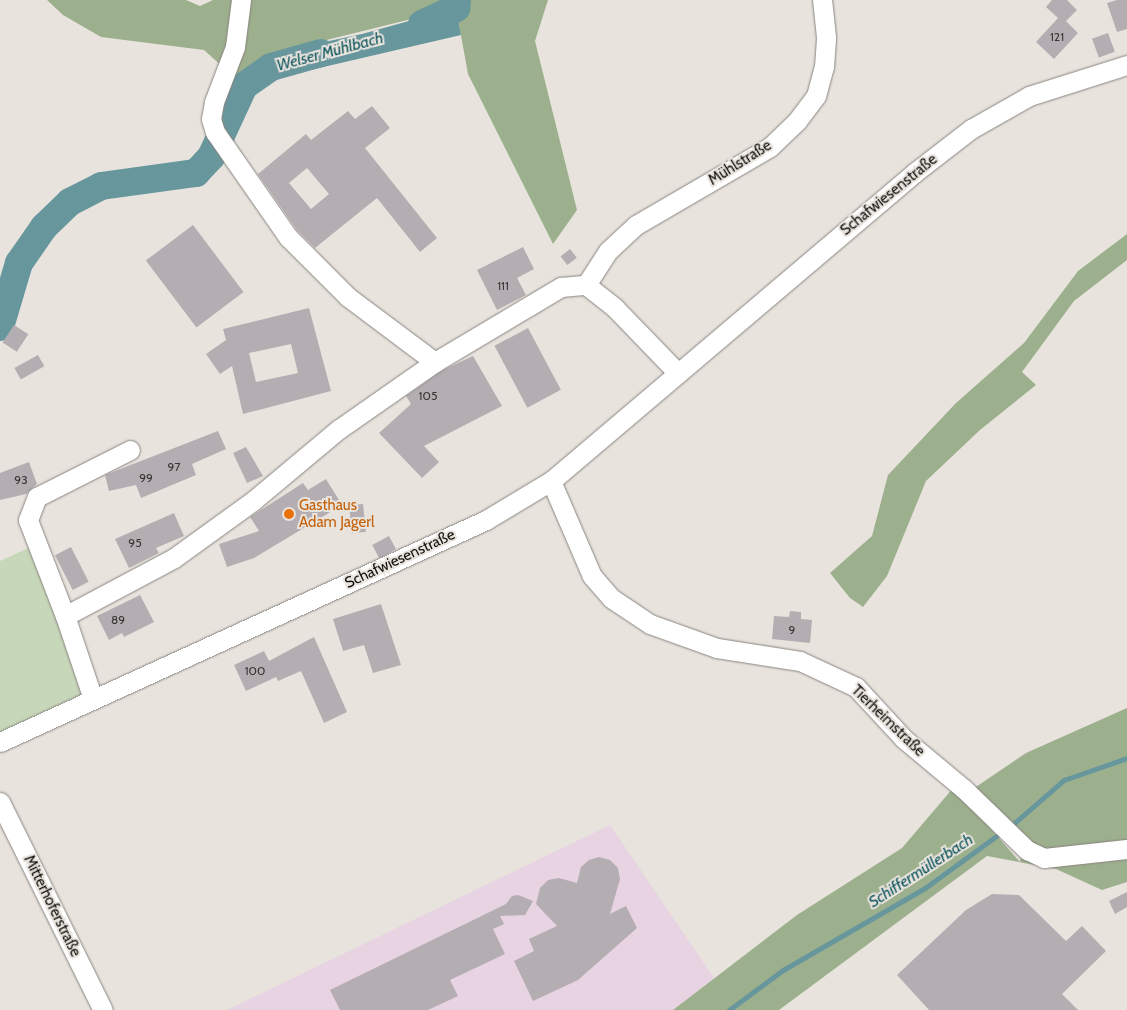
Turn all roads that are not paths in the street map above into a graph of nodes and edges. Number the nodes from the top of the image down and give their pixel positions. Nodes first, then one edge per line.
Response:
1 (242, 0) edge
2 (822, 0) edge
3 (1127, 65) edge
4 (586, 285) junction
5 (435, 362) junction
6 (678, 372) junction
7 (130, 450) dead end
8 (551, 481) junction
9 (65, 616) junction
10 (93, 699) junction
11 (0, 742) edge
12 (0, 802) edge
13 (1127, 849) edge
14 (104, 1010) edge

1 - 5 street
2 - 4 street, Mühlstraße
3 - 6 street, Schafwiesenstraße
4 - 5 street
4 - 6 street
5 - 9 street
6 - 8 street, Schafwiesenstraße
7 - 9 street
8 - 10 street, Schafwiesenstraße
8 - 13 street, Tierheimstraße
9 - 10 street
10 - 11 street, Schafwiesenstraße
12 - 14 street, Mitterhoferstraße

